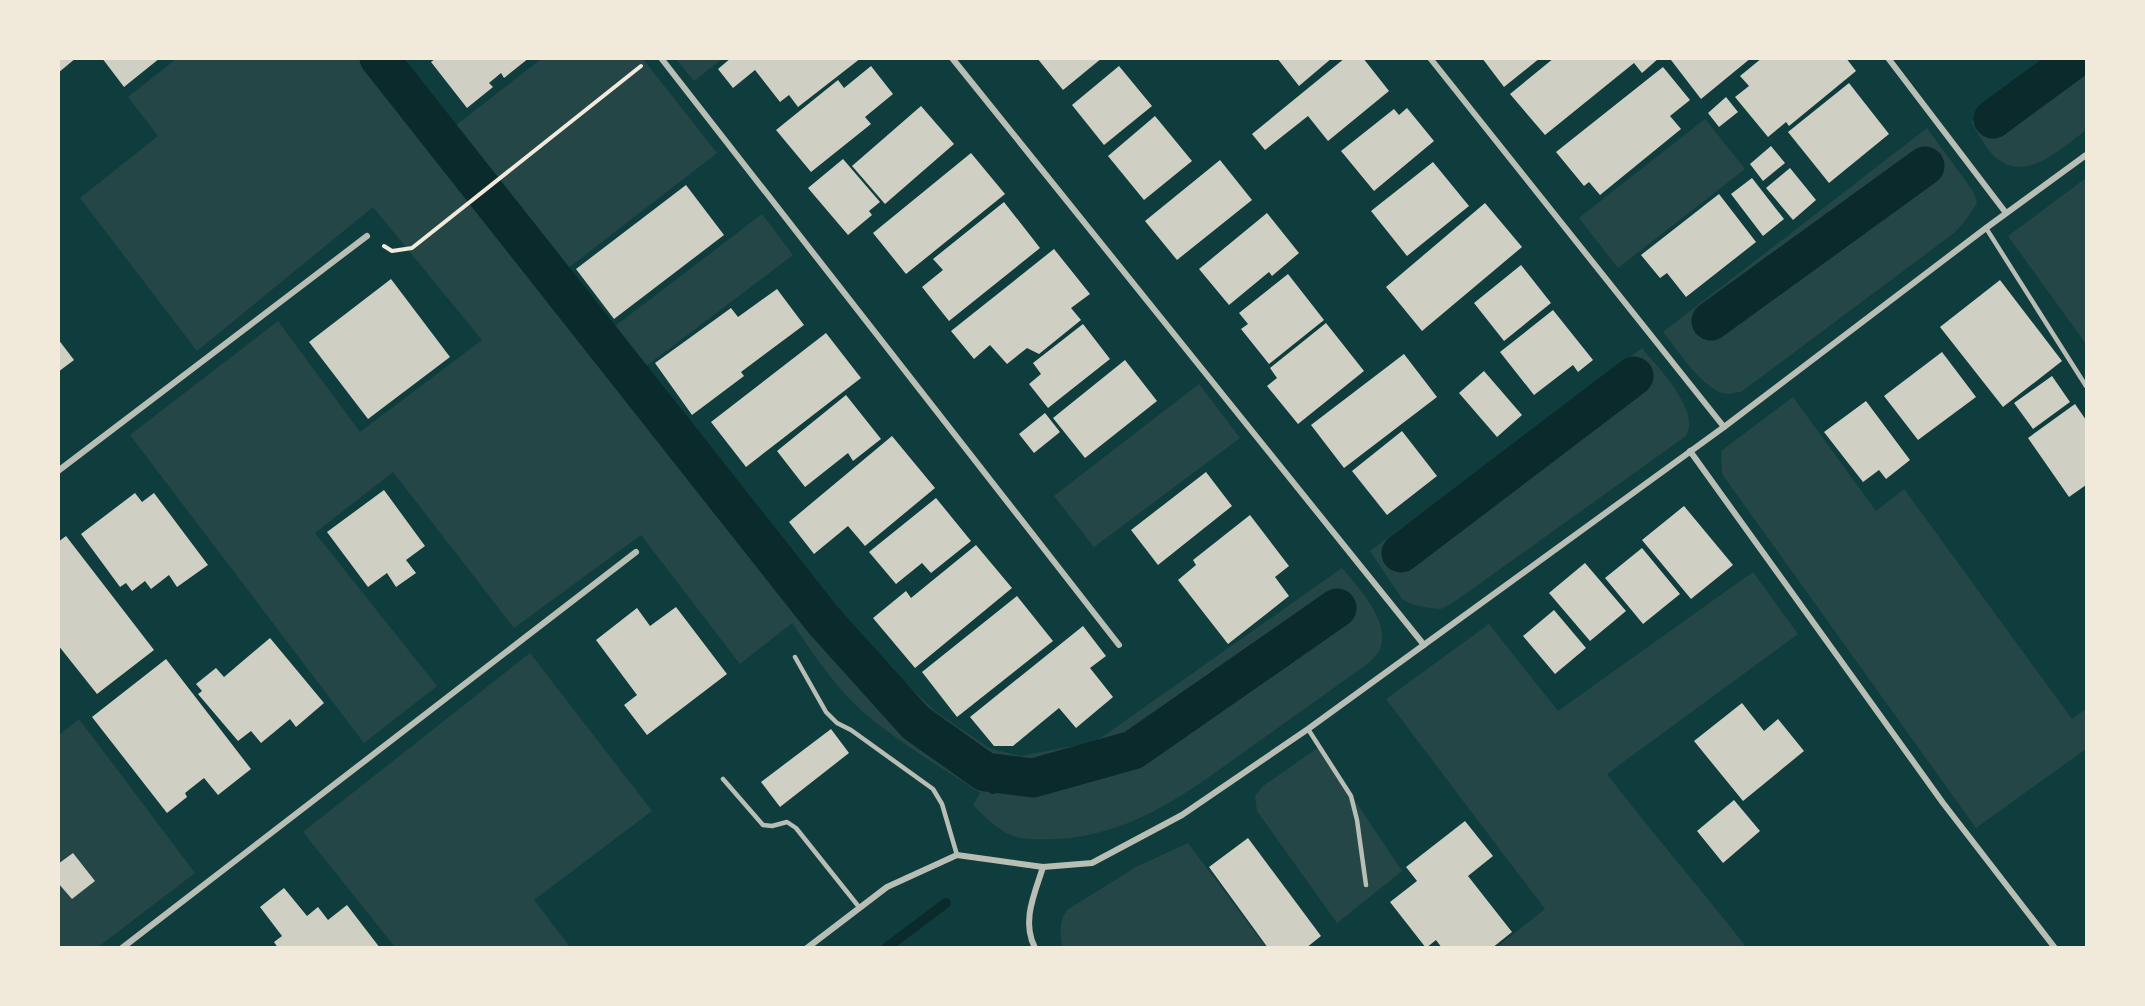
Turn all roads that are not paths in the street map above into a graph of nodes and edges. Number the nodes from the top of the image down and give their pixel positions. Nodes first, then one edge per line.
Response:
1 (661, 58) edge
2 (952, 58) edge
3 (1430, 58) edge
4 (1887, 58) edge
5 (2086, 155) edge
6 (2006, 213) junction
7 (1986, 228) junction
8 (366, 236) road end
9 (2086, 386) edge
10 (1724, 427) junction
11 (1690, 451) junction
12 (58, 471) edge
13 (636, 552) dead end
14 (1119, 645) dead end
15 (1424, 645) junction
16 (795, 657) dead end
17 (1308, 729) junction
18 (723, 779) dead end
19 (957, 855) junction
20 (1043, 867) junction
21 (1366, 885) dead end
22 (859, 907) junction
23 (122, 948) edge
24 (807, 948) edge
25 (1035, 948) edge
26 (2055, 948) edge

1 - 14 street
2 - 15 street
3 - 10 street
4 - 6 street
5 - 6 street
6 - 7 street
7 - 9 lane
7 - 10 street
8 - 12 street
10 - 11 street
11 - 15 street
11 - 26 street
13 - 23 street
15 - 17 street
16 - 19 lane
17 - 20 street
17 - 21 lane
18 - 22 lane
19 - 20 street
19 - 22 street
20 - 25 street
22 - 24 street

